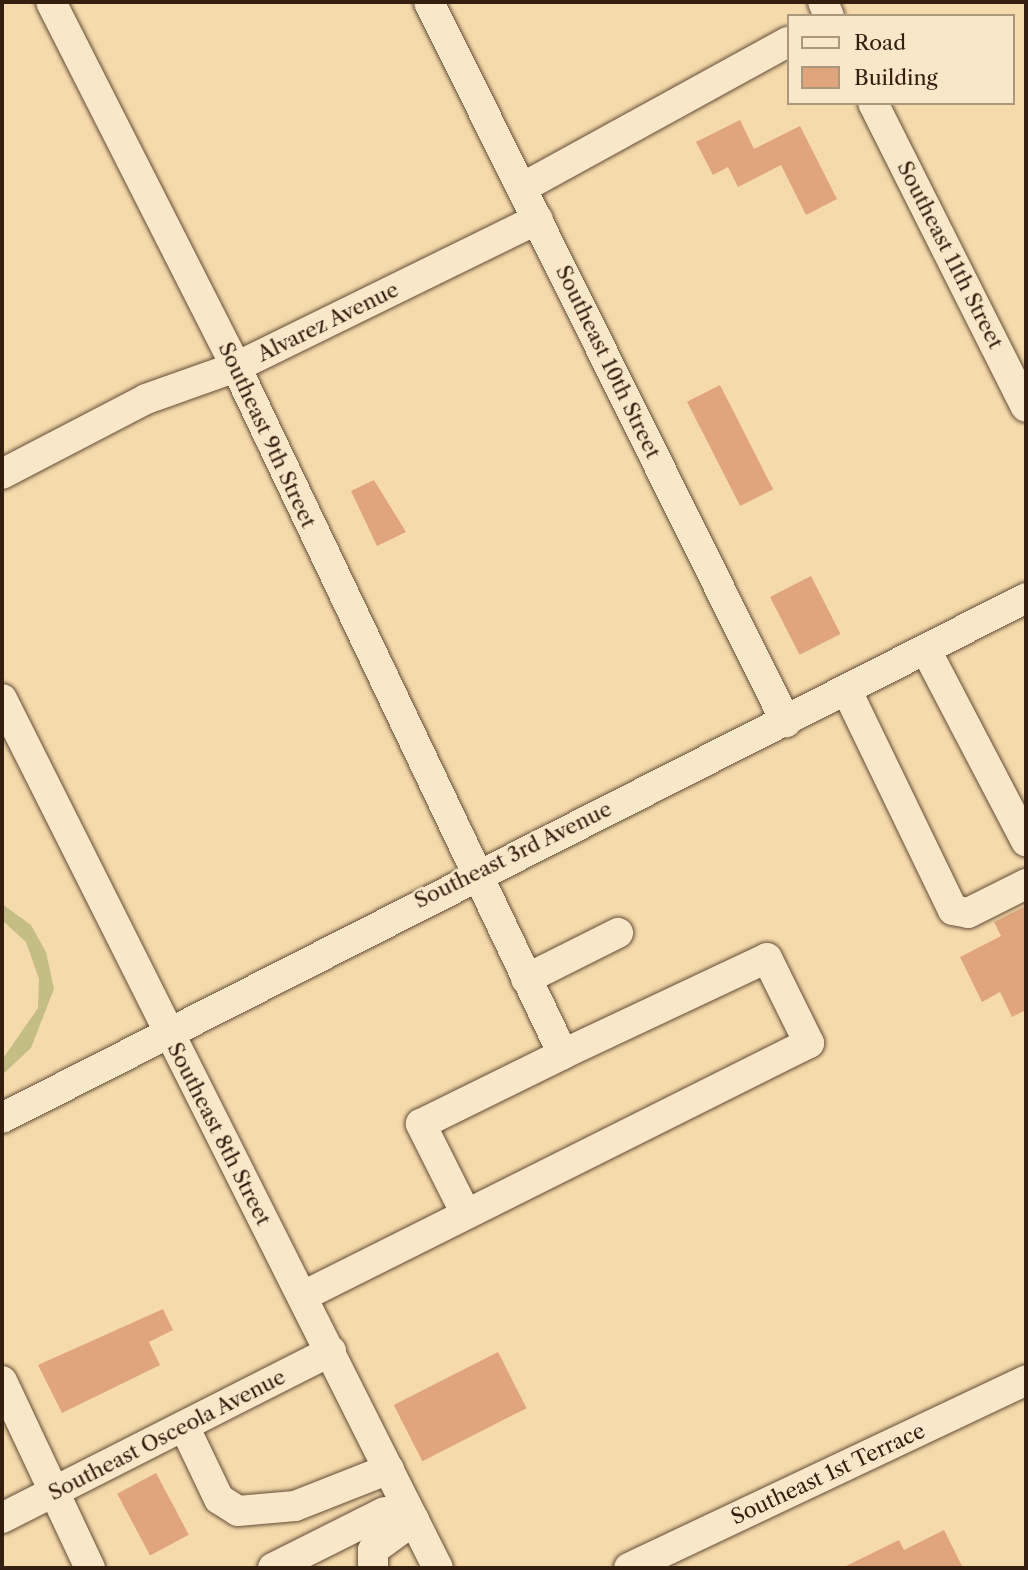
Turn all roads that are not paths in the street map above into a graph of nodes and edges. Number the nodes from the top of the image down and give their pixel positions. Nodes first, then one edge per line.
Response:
1 (51, 2) edge
2 (429, 2) edge
3 (786, 43) edge
4 (874, 105) edge
5 (522, 188) junction
6 (538, 219) junction
7 (236, 367) junction
8 (1026, 407) edge
9 (2, 474) edge
10 (1026, 598) edge
11 (926, 650) junction
12 (847, 691) junction
13 (2, 699) edge
14 (786, 722) junction
15 (1026, 841) edge
16 (474, 874) junction
17 (1026, 884) edge
18 (618, 933) dead end
19 (526, 979) junction
20 (165, 1031) junction
21 (563, 1054) junction
22 (2, 1118) edge
23 (466, 1214) junction
24 (303, 1296) junction
25 (331, 1351) junction
26 (1026, 1380) edge
27 (2, 1381) edge
28 (184, 1426) junction
29 (389, 1469) junction
30 (57, 1491) junction
31 (385, 1512) dead end
32 (2, 1518) edge
33 (414, 1520) junction
34 (90, 1568) edge
35 (273, 1568) edge
36 (373, 1568) edge
37 (438, 1568) edge
38 (629, 1568) edge

1 - 7 street, Southeast 9th Street
2 - 5 street, Southeast 10th Street
3 - 5 street
4 - 8 street, Southeast 11th Street
5 - 6 street, Southeast 10th Street
6 - 7 street, Alvarez Avenue
6 - 14 street, Southeast 10th Street
7 - 9 street, Alvarez Avenue
7 - 16 street, Southeast 9th Street
10 - 11 street, Southeast 3rd Avenue
11 - 12 street, Southeast 3rd Avenue
11 - 15 street
12 - 14 street, Southeast 3rd Avenue
12 - 17 street
13 - 20 street, Southeast 8th Street
14 - 16 street, Southeast 3rd Avenue
16 - 19 street, Southeast 9th Street
16 - 20 street, Southeast 3rd Avenue
18 - 19 street
19 - 21 street, Southeast 9th Street
20 - 22 street, Southeast 3rd Avenue
20 - 24 street, Southeast 8th Street
21 - 23 street
21 - 23 street
23 - 24 street
24 - 25 street, Southeast 8th Street
25 - 28 street, Southeast Osceola Avenue
25 - 29 street, Southeast 8th Street
26 - 38 street, Southeast 1st Terrace
27 - 30 street
28 - 29 street
28 - 30 street, Southeast Osceola Avenue
29 - 33 street, Southeast 8th Street
30 - 32 street, Southeast Osceola Avenue
30 - 34 street
31 - 35 street
33 - 36 street
33 - 37 street, Southeast 8th Street

